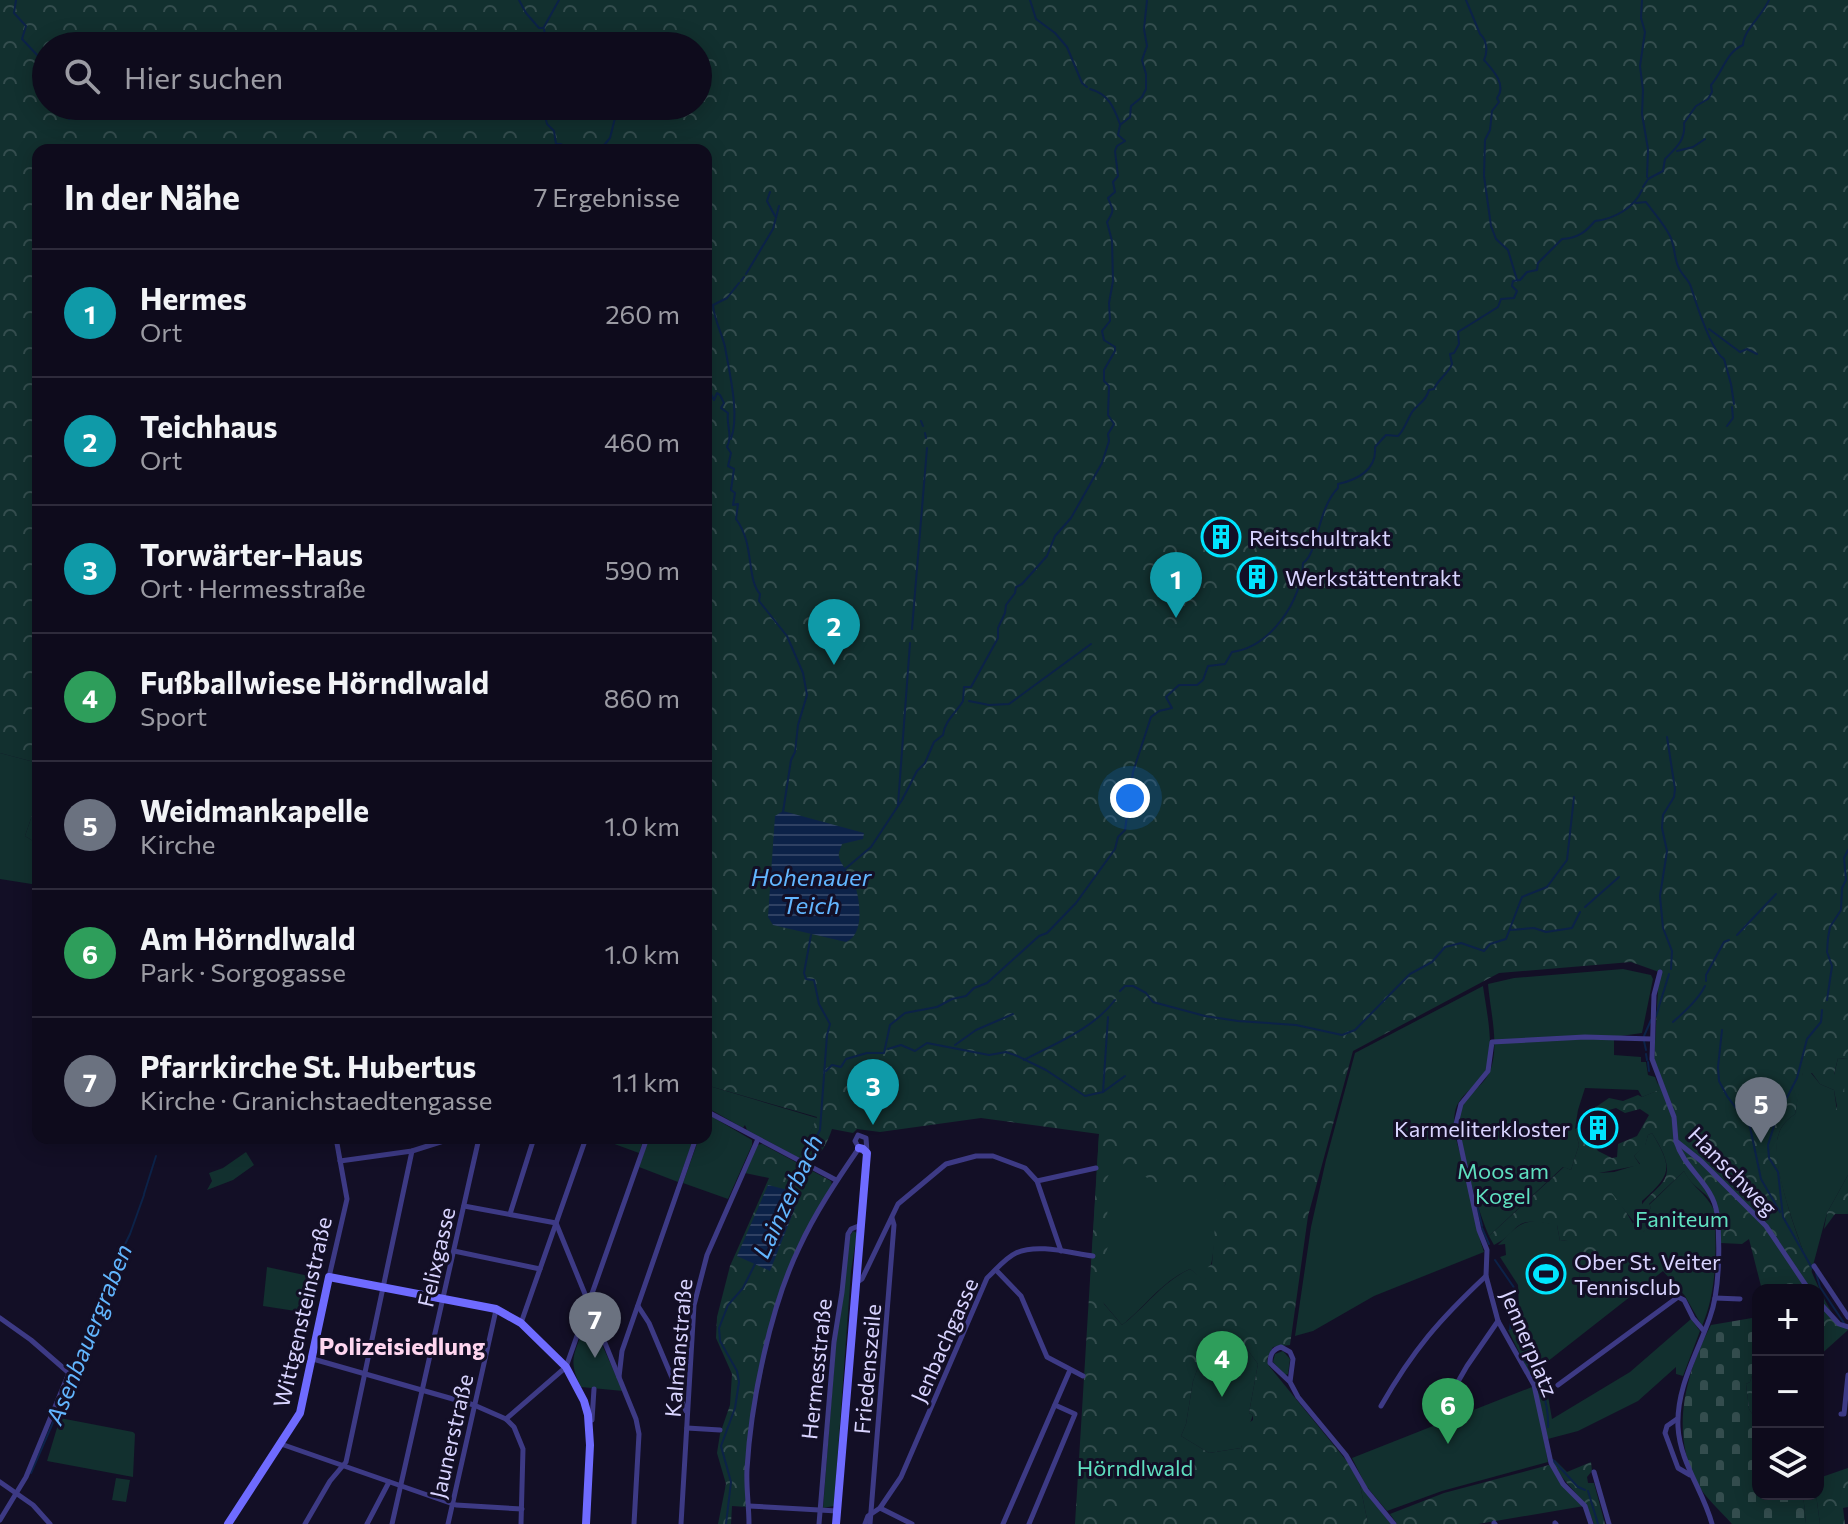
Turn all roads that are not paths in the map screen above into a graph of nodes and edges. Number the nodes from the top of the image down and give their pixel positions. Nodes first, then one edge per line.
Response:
1 (1660, 972) dead end
2 (1652, 1039) junction
3 (712, 1114) edge
4 (758, 1139) junction
5 (1676, 1141) junction
6 (337, 1144) edge
7 (434, 1144) edge
8 (478, 1144) edge
9 (532, 1144) edge
10 (584, 1144) edge
11 (645, 1144) edge
12 (694, 1144) edge
13 (863, 1150) joint
14 (412, 1151) junction
15 (340, 1161) junction
16 (1096, 1168) dead end
17 (1037, 1181) junction
18 (835, 1182) junction
19 (464, 1206) junction
20 (510, 1214) junction
21 (891, 1217) junction
22 (556, 1223) junction
23 (861, 1225) junction
24 (454, 1251) junction
25 (1061, 1251) junction
26 (1093, 1256) dead end
27 (1814, 1266) dead end
28 (540, 1269) junction
29 (996, 1270) junction
30 (1486, 1276) junction
31 (329, 1277) junction
32 (856, 1284) junction
33 (1805, 1284) edge
34 (384, 1286) junction
35 (443, 1298) junction
36 (1715, 1298) junction
37 (1740, 1299) dead end
38 (589, 1303) junction
39 (638, 1306) junction
40 (1824, 1308) edge
41 (496, 1309) junction
42 (1848, 1317) edge
43 (0, 1318) edge
44 (1498, 1321) junction
45 (521, 1323) junction
46 (1847, 1327) edge
47 (1704, 1331) junction
48 (312, 1358) junction
49 (566, 1367) junction
50 (1070, 1370) junction
51 (364, 1374) junction
52 (1848, 1375) edge
53 (1083, 1376) dead end
54 (619, 1378) junction
55 (1290, 1382) junction
56 (1558, 1385) dead end
57 (594, 1389) dead end
58 (422, 1390) junction
59 (474, 1405) junction
60 (1055, 1405) junction
61 (1381, 1406) dead end
62 (686, 1412) junction
63 (1841, 1414) dead end
64 (506, 1419) junction
65 (1678, 1419) junction
66 (1436, 1420) dead end
67 (687, 1428) junction
68 (720, 1430) dead end
69 (280, 1444) junction
70 (590, 1445) junction
71 (343, 1466) junction
72 (1594, 1472) dead end
73 (1690, 1475) junction
74 (0, 1482) edge
75 (389, 1482) junction
76 (401, 1486) junction
77 (17, 1493) junction
78 (453, 1504) junction
79 (749, 1506) junction
80 (880, 1508) junction
81 (522, 1509) junction
82 (837, 1511) junction
83 (820, 1512) junction
84 (871, 1513) junction
85 (0, 1520) edge
86 (50, 1524) edge
87 (228, 1524) edge
88 (305, 1524) edge
89 (367, 1524) edge
90 (392, 1524) edge
91 (448, 1524) edge
92 (521, 1524) edge
93 (586, 1524) edge
94 (634, 1524) edge
95 (681, 1524) edge
96 (749, 1524) edge
97 (819, 1524) edge
98 (836, 1524) edge
99 (868, 1524) edge
100 (912, 1524) edge
101 (1003, 1524) edge
102 (1029, 1524) edge
103 (1394, 1524) edge
104 (1591, 1524) edge
105 (1609, 1524) edge
106 (1712, 1524) edge

1 - 2 street, Hanschweg
2 - 5 street, Hanschweg
2 - 30 street, Jennerplatz
3 - 4 street
4 - 18 street
4 - 62 street, Kalmanstraße
5 - 33 street, Hanschweg
5 - 36 street
6 - 15 street, Wittgensteinstraße
7 - 14 street
8 - 19 street, Felixgasse
9 - 20 street
10 - 22 street
11 - 38 street
12 - 39 street
13 - 18 street
13 - 23 street, Hermesstraße
14 - 15 street
14 - 34 street
15 - 31 street, Wittgensteinstraße
16 - 17 street
17 - 21 street
17 - 25 street
18 - 79 street
19 - 20 street
19 - 24 street, Felixgasse
20 - 22 street
21 - 32 street
21 - 84 street, Friedenszeile
22 - 28 street
22 - 38 street
23 - 32 street, Hermesstraße
23 - 83 street, Hermesstraße
24 - 28 street
24 - 35 street, Felixgasse
25 - 26 street, Jenbachgasse
25 - 29 street, Jenbachgasse
27 - 42 street
28 - 45 street
29 - 50 street
29 - 80 street, Jenbachgasse
30 - 44 street, Jennerplatz
30 - 61 street
31 - 34 street
31 - 48 street, Wittgensteinstraße
32 - 82 street, Hermesstraße
34 - 35 street
34 - 51 street
35 - 41 street
35 - 58 street, Felixgasse
36 - 37 street
36 - 47 street
38 - 49 street
38 - 54 street
39 - 54 street
39 - 62 street
40 - 46 street
41 - 45 street
41 - 59 street, Jaunerstraße
43 - 77 street
44 - 66 street
44 - 104 street, Jennerplatz
45 - 49 street
47 - 56 street
47 - 65 street
48 - 51 street
48 - 69 street, Wittgensteinstraße
49 - 64 street
49 - 70 street
50 - 53 street
50 - 60 street
51 - 58 street
51 - 71 street
52 - 63 street
54 - 94 street
55 - 55 street
55 - 103 street
57 - 70 street
58 - 59 street
58 - 76 street, Felixgasse
59 - 64 street
59 - 78 street, Jaunerstraße
60 - 101 street
60 - 102 street
62 - 67 street, Kalmanstraße
64 - 81 street
65 - 73 street
65 - 73 street
67 - 68 street
67 - 95 street, Kalmanstraße
69 - 71 street
69 - 87 street, Wittgensteinstraße
70 - 93 street
71 - 75 street
71 - 88 street
72 - 105 street
73 - 106 street
74 - 77 street
75 - 76 street
75 - 89 street
76 - 78 street
76 - 90 street, Felixgasse
77 - 85 street
77 - 86 street
78 - 81 street
78 - 91 street, Jaunerstraße
79 - 83 street
79 - 96 street
80 - 84 street, Jenbachgasse
80 - 100 street
81 - 92 street
82 - 83 street
82 - 98 street, Hermesstraße
83 - 97 street, Hermesstraße
84 - 99 street, Friedenszeile

